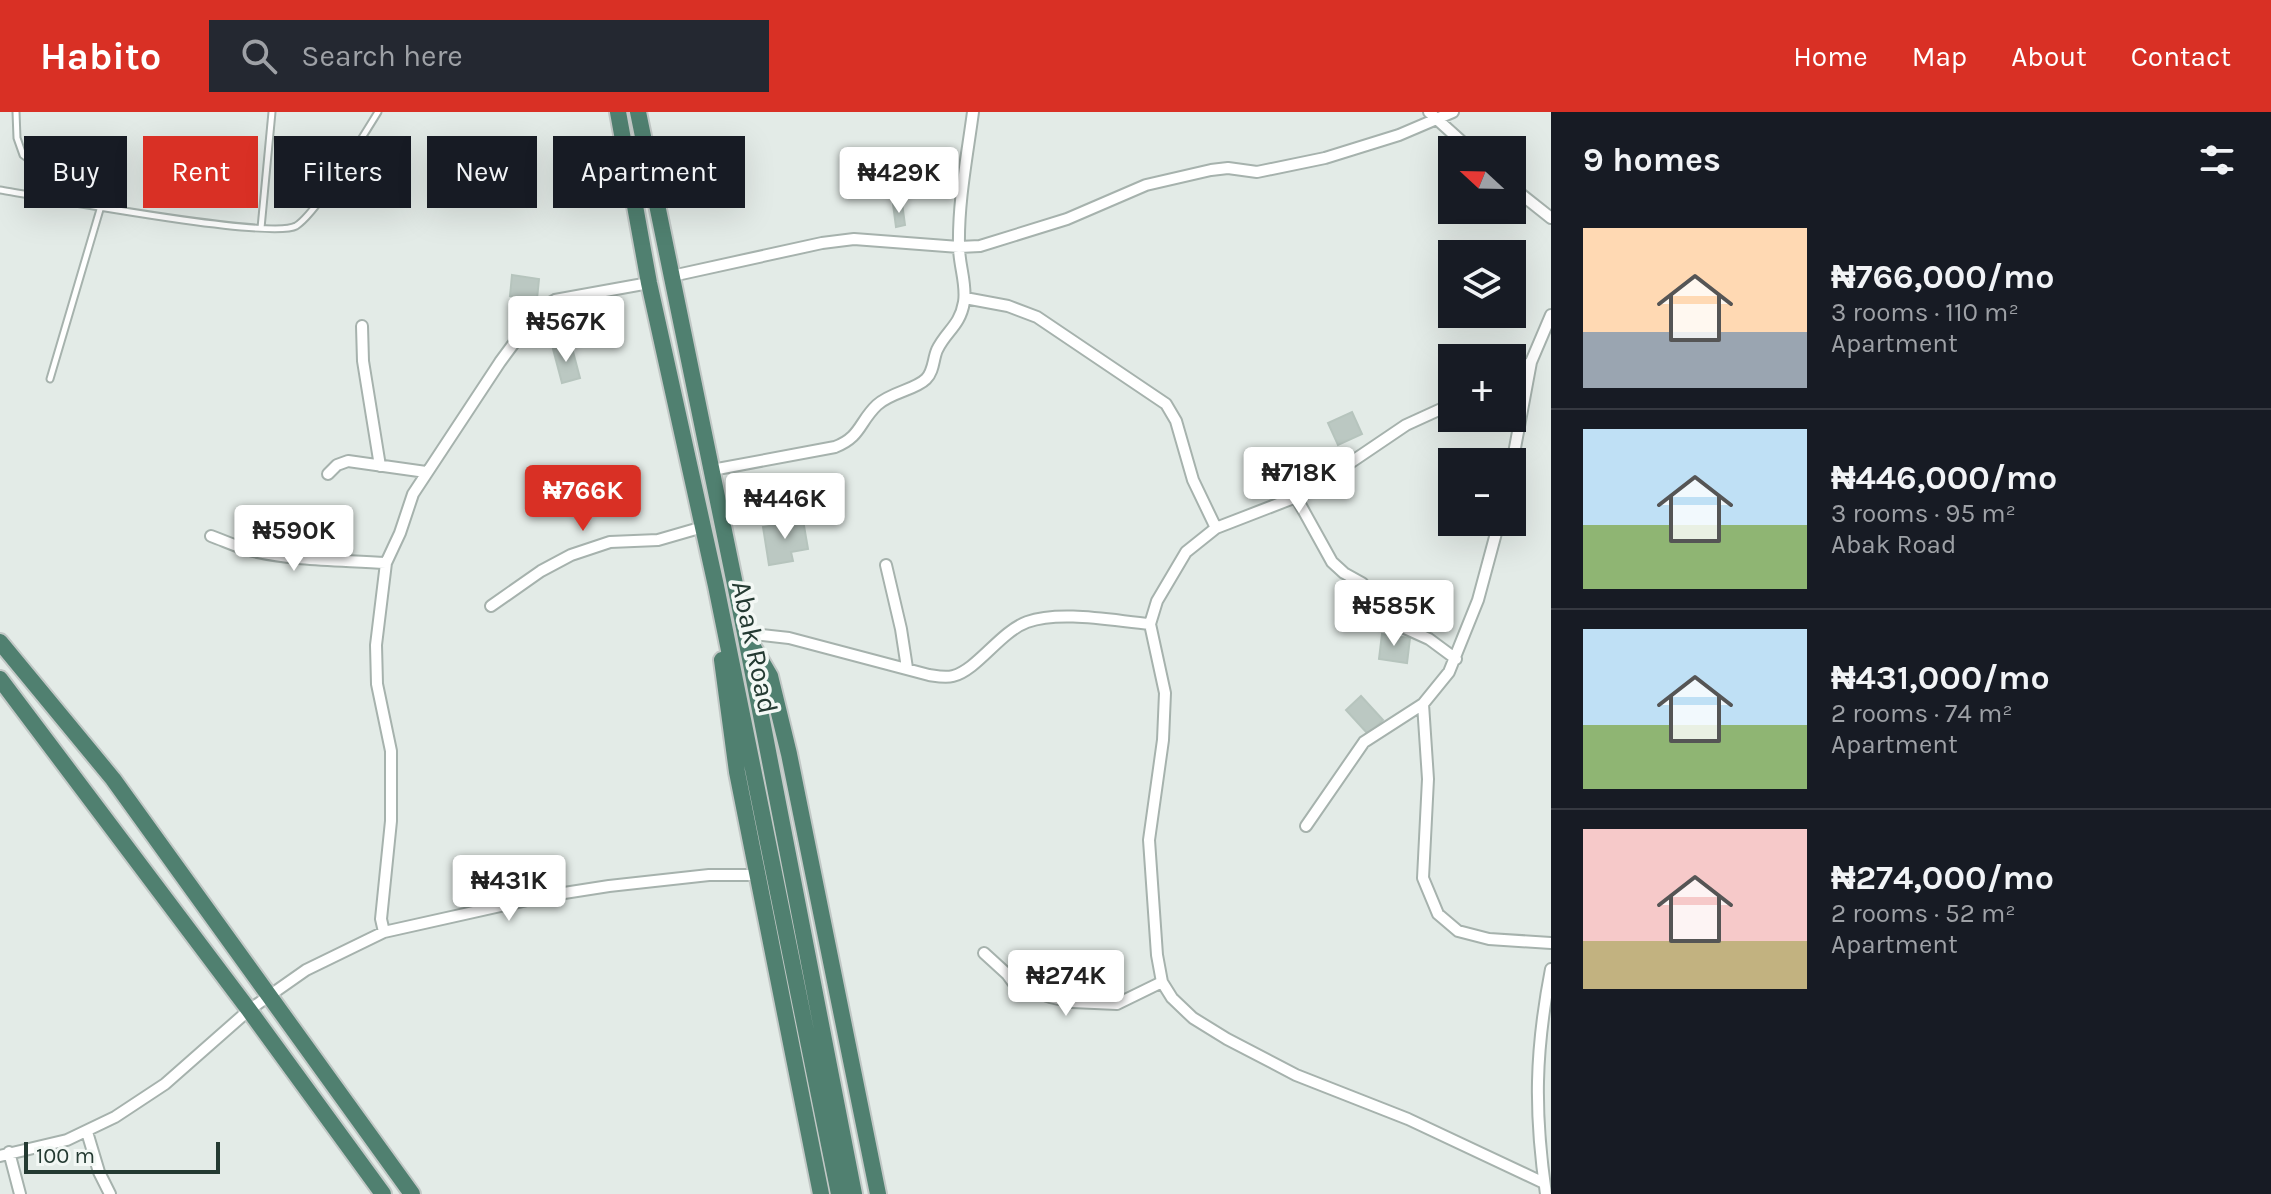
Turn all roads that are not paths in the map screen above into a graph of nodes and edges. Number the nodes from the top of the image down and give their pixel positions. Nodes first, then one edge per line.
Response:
1 (16, 112) edge
2 (272, 112) edge
3 (378, 112) edge
4 (618, 112) edge
5 (638, 112) edge
6 (973, 112) edge
7 (1453, 112) edge
8 (1433, 116) edge
9 (1455, 136) edge
10 (24, 156) edge
11 (0, 190) edge
12 (24, 194) edge
13 (1526, 198) edge
14 (100, 208) edge
15 (116, 208) edge
16 (1551, 218) edge
17 (261, 228) junction
18 (959, 247) junction
19 (672, 276) junction
20 (649, 283) junction
21 (965, 298) junction
22 (1551, 315) edge
23 (362, 326) dead end
24 (1531, 362) junction
25 (1526, 366) edge
26 (50, 379) dead end
27 (1438, 410) edge
28 (1515, 448) edge
29 (380, 466) junction
30 (712, 470) junction
31 (426, 472) junction
32 (328, 474) dead end
33 (1296, 497) junction
34 (703, 527) junction
35 (1216, 528) junction
36 (211, 536) dead end
37 (1495, 536) edge
38 (386, 563) junction
39 (886, 565) dead end
40 (716, 586) junction
41 (491, 606) dead end
42 (1150, 624) junction
43 (745, 633) junction
44 (0, 642) edge
45 (1456, 659) junction
46 (907, 668) junction
47 (0, 679) edge
48 (1423, 704) junction
49 (1306, 826) dead end
50 (756, 875) junction
51 (384, 932) junction
52 (1551, 943) edge
53 (984, 953) dead end
54 (1551, 969) edge
55 (1162, 982) junction
56 (268, 996) junction
57 (249, 1010) junction
58 (87, 1132) junction
59 (4, 1154) edge
60 (1545, 1188) edge
61 (20, 1194) edge
62 (110, 1194) edge
63 (383, 1194) edge
64 (412, 1194) edge
65 (821, 1194) edge
66 (839, 1194) edge
67 (854, 1194) edge
68 (878, 1194) edge

1 - 10 lane
2 - 17 lane
3 - 17 lane
4 - 20 highway, Abak Road
5 - 19 highway, Abak Road
6 - 18 street
7 - 8 street
8 - 9 street
8 - 18 street
11 - 12 lane
13 - 16 street
14 - 26 lane
15 - 17 lane
18 - 19 street
18 - 21 street
19 - 30 highway, Abak Road
20 - 31 street
20 - 34 highway, Abak Road
21 - 30 street
21 - 35 street
22 - 24 street
23 - 29 street
24 - 25 street
24 - 28 street
27 - 33 street
29 - 31 street
29 - 32 street
30 - 43 highway, Abak Road
31 - 38 street
33 - 35 street
33 - 45 street
34 - 40 highway, Abak Road
34 - 41 street
35 - 42 street
36 - 38 street
37 - 45 street
38 - 51 street
39 - 46 street
40 - 50 highway
40 - 66 highway, Abak Road
42 - 46 street
42 - 55 street
43 - 46 street
43 - 67 highway, Abak Road
43 - 68 highway
44 - 56 highway
45 - 48 street
47 - 57 highway
48 - 49 street
48 - 52 street
50 - 51 street
50 - 65 highway
51 - 56 street
53 - 55 street
54 - 60 street
55 - 60 street
56 - 57 street
56 - 64 highway
57 - 58 street
57 - 63 highway
58 - 59 street
58 - 62 street
59 - 61 street

